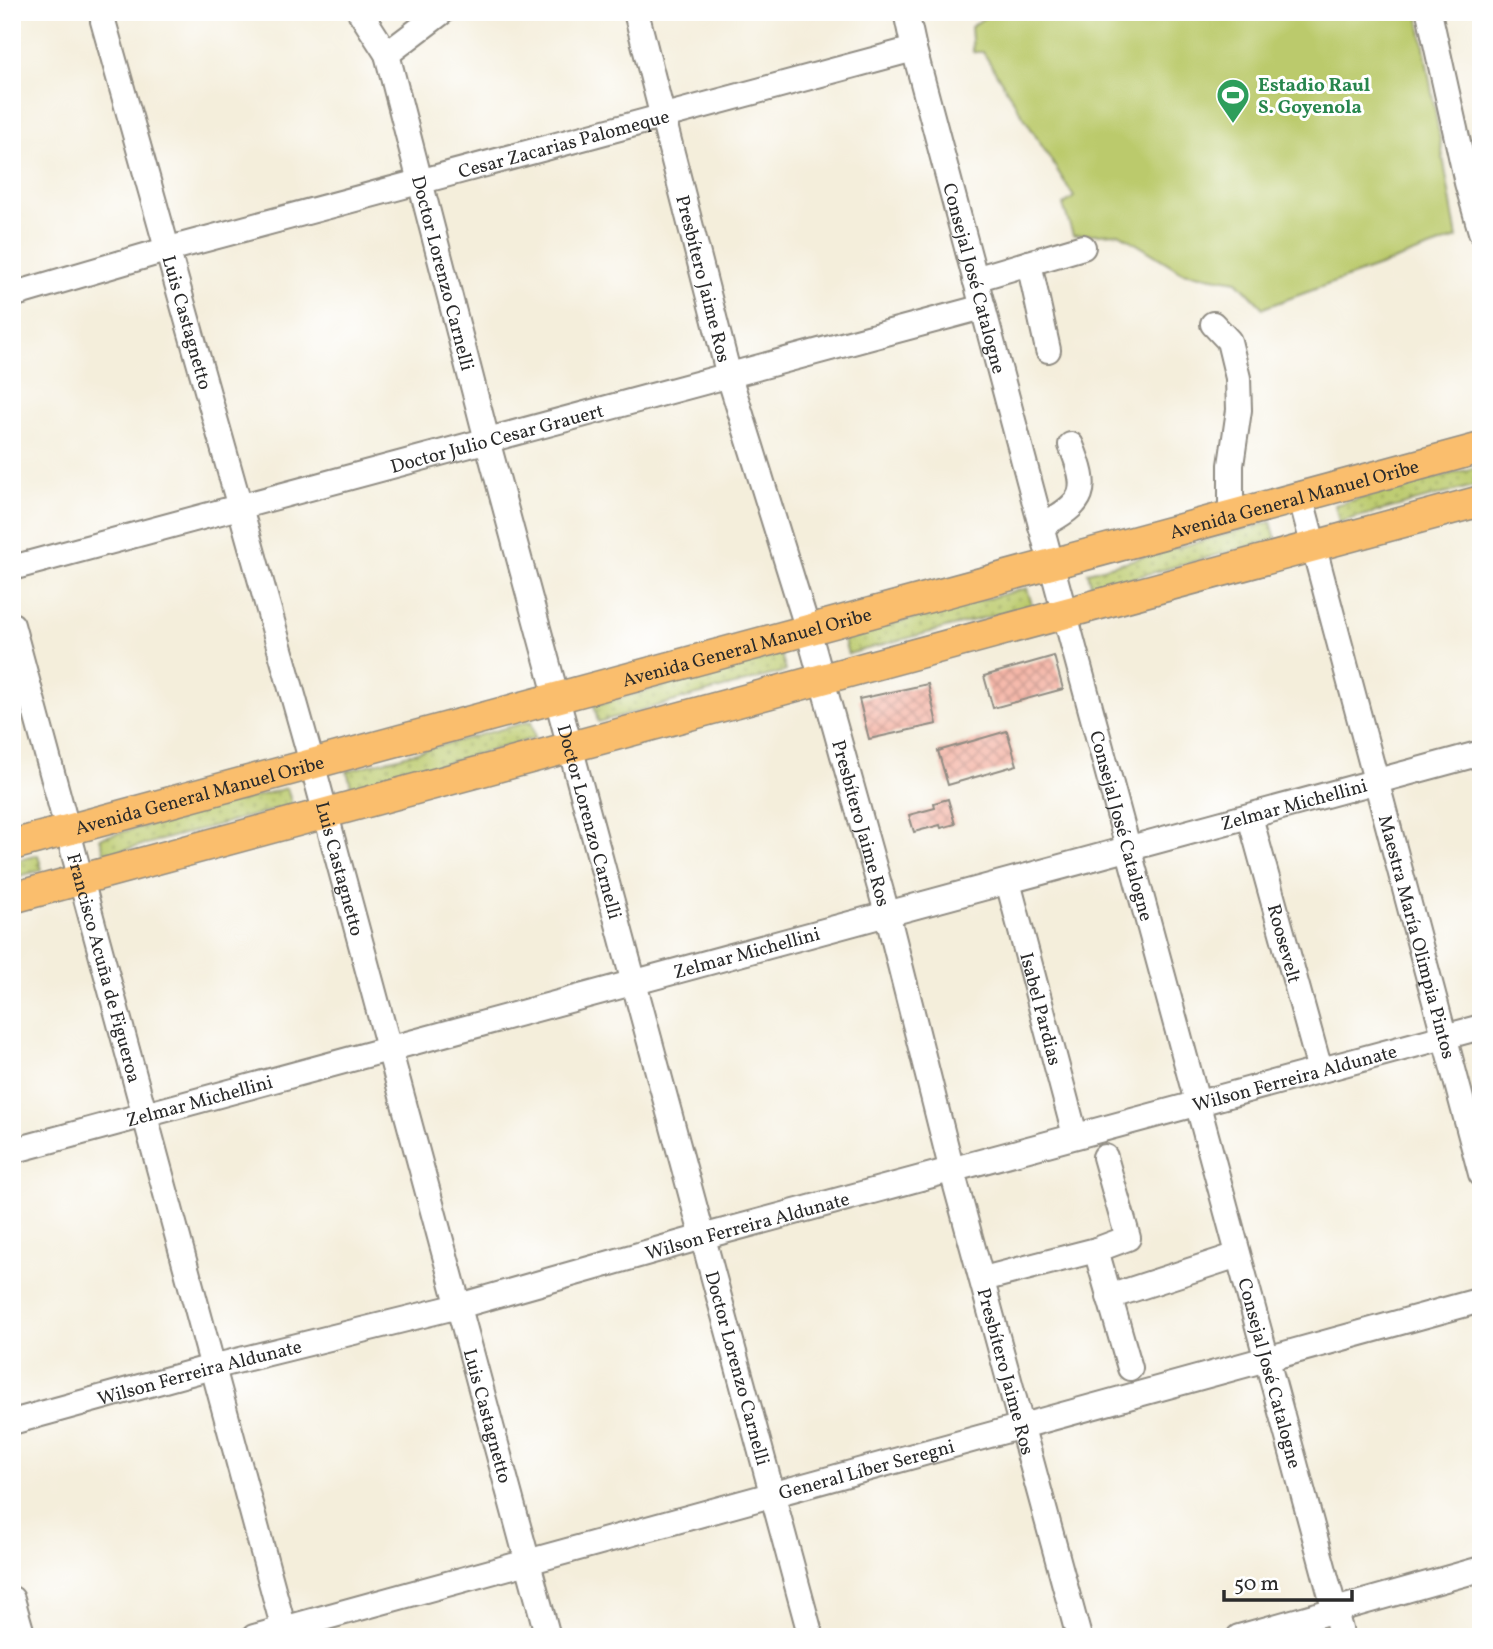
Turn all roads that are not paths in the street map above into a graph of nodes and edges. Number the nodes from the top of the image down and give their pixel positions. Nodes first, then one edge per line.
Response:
1 (360, 12) edge
2 (442, 12) edge
3 (636, 12) edge
4 (906, 12) edge
5 (1429, 12) edge
6 (103, 21) dead end
7 (914, 49) junction
8 (387, 54) junction
9 (662, 115) junction
10 (420, 181) junction
11 (1474, 181) edge
12 (1481, 232) edge
13 (1083, 247) dead end
14 (169, 249) junction
15 (1029, 263) junction
16 (975, 279) junction
17 (12, 295) edge
18 (983, 307) junction
19 (1213, 324) dead end
20 (1048, 350) dead end
21 (729, 376) junction
22 (487, 440) junction
23 (1072, 445) dead end
24 (1481, 448) edge
25 (1301, 499) junction
26 (1481, 501) edge
27 (239, 506) junction
28 (1231, 517) junction
29 (1041, 526) junction
30 (1313, 547) junction
31 (1051, 563) junction
32 (12, 568) edge
33 (1066, 614) junction
34 (12, 625) edge
35 (808, 630) junction
36 (821, 681) junction
37 (556, 697) junction
38 (572, 747) junction
39 (1481, 753) edge
40 (312, 764) junction
41 (1376, 782) junction
42 (325, 813) junction
43 (1250, 817) junction
44 (69, 831) junction
45 (12, 845) edge
46 (1130, 848) junction
47 (82, 879) junction
48 (1008, 881) junction
49 (12, 898) edge
50 (887, 913) junction
51 (634, 983) junction
52 (1481, 1027) edge
53 (1445, 1036) junction
54 (389, 1049) junction
55 (1320, 1070) junction
56 (1199, 1103) junction
57 (145, 1114) junction
58 (1075, 1135) junction
59 (12, 1151) edge
60 (1105, 1157) dead end
61 (952, 1171) junction
62 (1481, 1174) edge
63 (702, 1237) junction
64 (1096, 1250) junction
65 (1238, 1255) junction
66 (983, 1279) junction
67 (1109, 1297) junction
68 (1481, 1300) edge
69 (458, 1306) junction
70 (1268, 1360) junction
71 (212, 1367) junction
72 (1130, 1368) dead end
73 (12, 1422) edge
74 (1023, 1427) junction
75 (774, 1495) junction
76 (528, 1562) junction
77 (1481, 1569) edge
78 (12, 1599) edge
79 (1335, 1610) junction
80 (285, 1633) edge
81 (23, 1637) edge
82 (254, 1637) edge
83 (548, 1637) edge
84 (811, 1637) edge
85 (1079, 1637) edge
86 (1238, 1637) edge
87 (1342, 1637) edge

1 - 8 street, Doctor Lorenzo Carnelli
2 - 8 street
3 - 9 street, Presbítero Jaime Ros
4 - 7 street, Consejal José Catalogne
5 - 11 street
6 - 14 street, Luis Castagnetto
7 - 9 street, Cesar Zacarias Palomeque
7 - 16 street, Consejal José Catalogne
8 - 10 street, Doctor Lorenzo Carnelli
9 - 10 street, Cesar Zacarias Palomeque
9 - 21 street, Presbítero Jaime Ros
10 - 14 street, Cesar Zacarias Palomeque
10 - 22 street, Doctor Lorenzo Carnelli
11 - 12 street
13 - 15 street
14 - 17 street, Cesar Zacarias Palomeque
14 - 27 street, Luis Castagnetto
15 - 16 street
15 - 20 street
16 - 18 street, Consejal José Catalogne
18 - 21 street, Doctor Julio Cesar Grauert
18 - 29 street, Consejal José Catalogne
19 - 28 street
21 - 22 street, Doctor Julio Cesar Grauert
21 - 35 street, Presbítero Jaime Ros
22 - 27 street, Doctor Julio Cesar Grauert
22 - 37 street, Doctor Lorenzo Carnelli
23 - 29 street
24 - 25 main road, Avenida General Manuel Oribe
25 - 28 main road, Avenida General Manuel Oribe
25 - 30 street, Maestra María Olimpia Pintos
26 - 30 main road
27 - 32 street, Doctor Julio Cesar Grauert
27 - 40 street, Luis Castagnetto
28 - 31 main road, Avenida General Manuel Oribe
29 - 31 street, Consejal José Catalogne
30 - 33 main road
30 - 41 street, Maestra María Olimpia Pintos
31 - 33 street, Consejal José Catalogne
31 - 35 main road, Avenida General Manuel Oribe
33 - 36 main road
33 - 46 street, Consejal José Catalogne
34 - 44 street, Francisco Acuña de Figueroa
35 - 36 street, Presbítero Jaime Ros
35 - 37 main road, Avenida General Manuel Oribe
36 - 38 main road
36 - 50 street, Presbítero Jaime Ros
37 - 38 street, Doctor Lorenzo Carnelli
37 - 40 main road, Avenida General Manuel Oribe
38 - 42 main road
38 - 51 street, Doctor Lorenzo Carnelli
39 - 41 street, Zelmar Michellini
40 - 42 street, Luis Castagnetto
40 - 44 main road, Avenida General Manuel Oribe
41 - 43 street, Zelmar Michellini
41 - 53 street, Maestra María Olimpia Pintos
42 - 47 main road
42 - 54 street, Luis Castagnetto
43 - 46 street, Zelmar Michellini
43 - 55 street, Roosevelt
44 - 45 main road, Avenida General Manuel Oribe
44 - 47 street, Francisco Acuña de Figueroa
46 - 48 street, Zelmar Michellini
46 - 56 street, Consejal José Catalogne
47 - 49 main road
47 - 57 street, Francisco Acuña de Figueroa
48 - 50 street, Zelmar Michellini
48 - 58 street, Isabel Pardias
50 - 51 street, Zelmar Michellini
50 - 61 street, Presbítero Jaime Ros
51 - 54 street, Zelmar Michellini
51 - 63 street, Doctor Lorenzo Carnelli
52 - 53 street, Wilson Ferreira Aldunate
53 - 55 street, Wilson Ferreira Aldunate
53 - 62 street, Maestra María Olimpia Pintos
54 - 57 street, Zelmar Michellini
54 - 69 street, Luis Castagnetto
55 - 56 street, Wilson Ferreira Aldunate
56 - 58 street, Wilson Ferreira Aldunate
56 - 65 street, Consejal José Catalogne
57 - 59 street, Zelmar Michellini
57 - 71 street, Francisco Acuña de Figueroa
58 - 61 street, Wilson Ferreira Aldunate
60 - 64 street
61 - 63 street, Wilson Ferreira Aldunate
61 - 66 street, Presbítero Jaime Ros
63 - 69 street, Wilson Ferreira Aldunate
63 - 75 street, Doctor Lorenzo Carnelli
64 - 66 street
64 - 67 street
65 - 67 street
65 - 70 street, Consejal José Catalogne
66 - 74 street, Presbítero Jaime Ros
67 - 72 street
68 - 70 street, General Líber Seregni
69 - 71 street, Wilson Ferreira Aldunate
69 - 76 street, Luis Castagnetto
70 - 74 street, General Líber Seregni
70 - 79 street, Consejal José Catalogne
71 - 73 street, Wilson Ferreira Aldunate
71 - 80 street, Francisco Acuña de Figueroa
74 - 75 street, General Líber Seregni
74 - 85 street, Presbítero Jaime Ros
75 - 76 street, General Líber Seregni
75 - 84 street, Doctor Lorenzo Carnelli
76 - 80 street, General Líber Seregni
76 - 83 street, Luis Castagnetto
77 - 79 street
78 - 81 street
79 - 86 street
79 - 87 street, Consejal José Catalogne
80 - 82 street, General Líber Seregni

